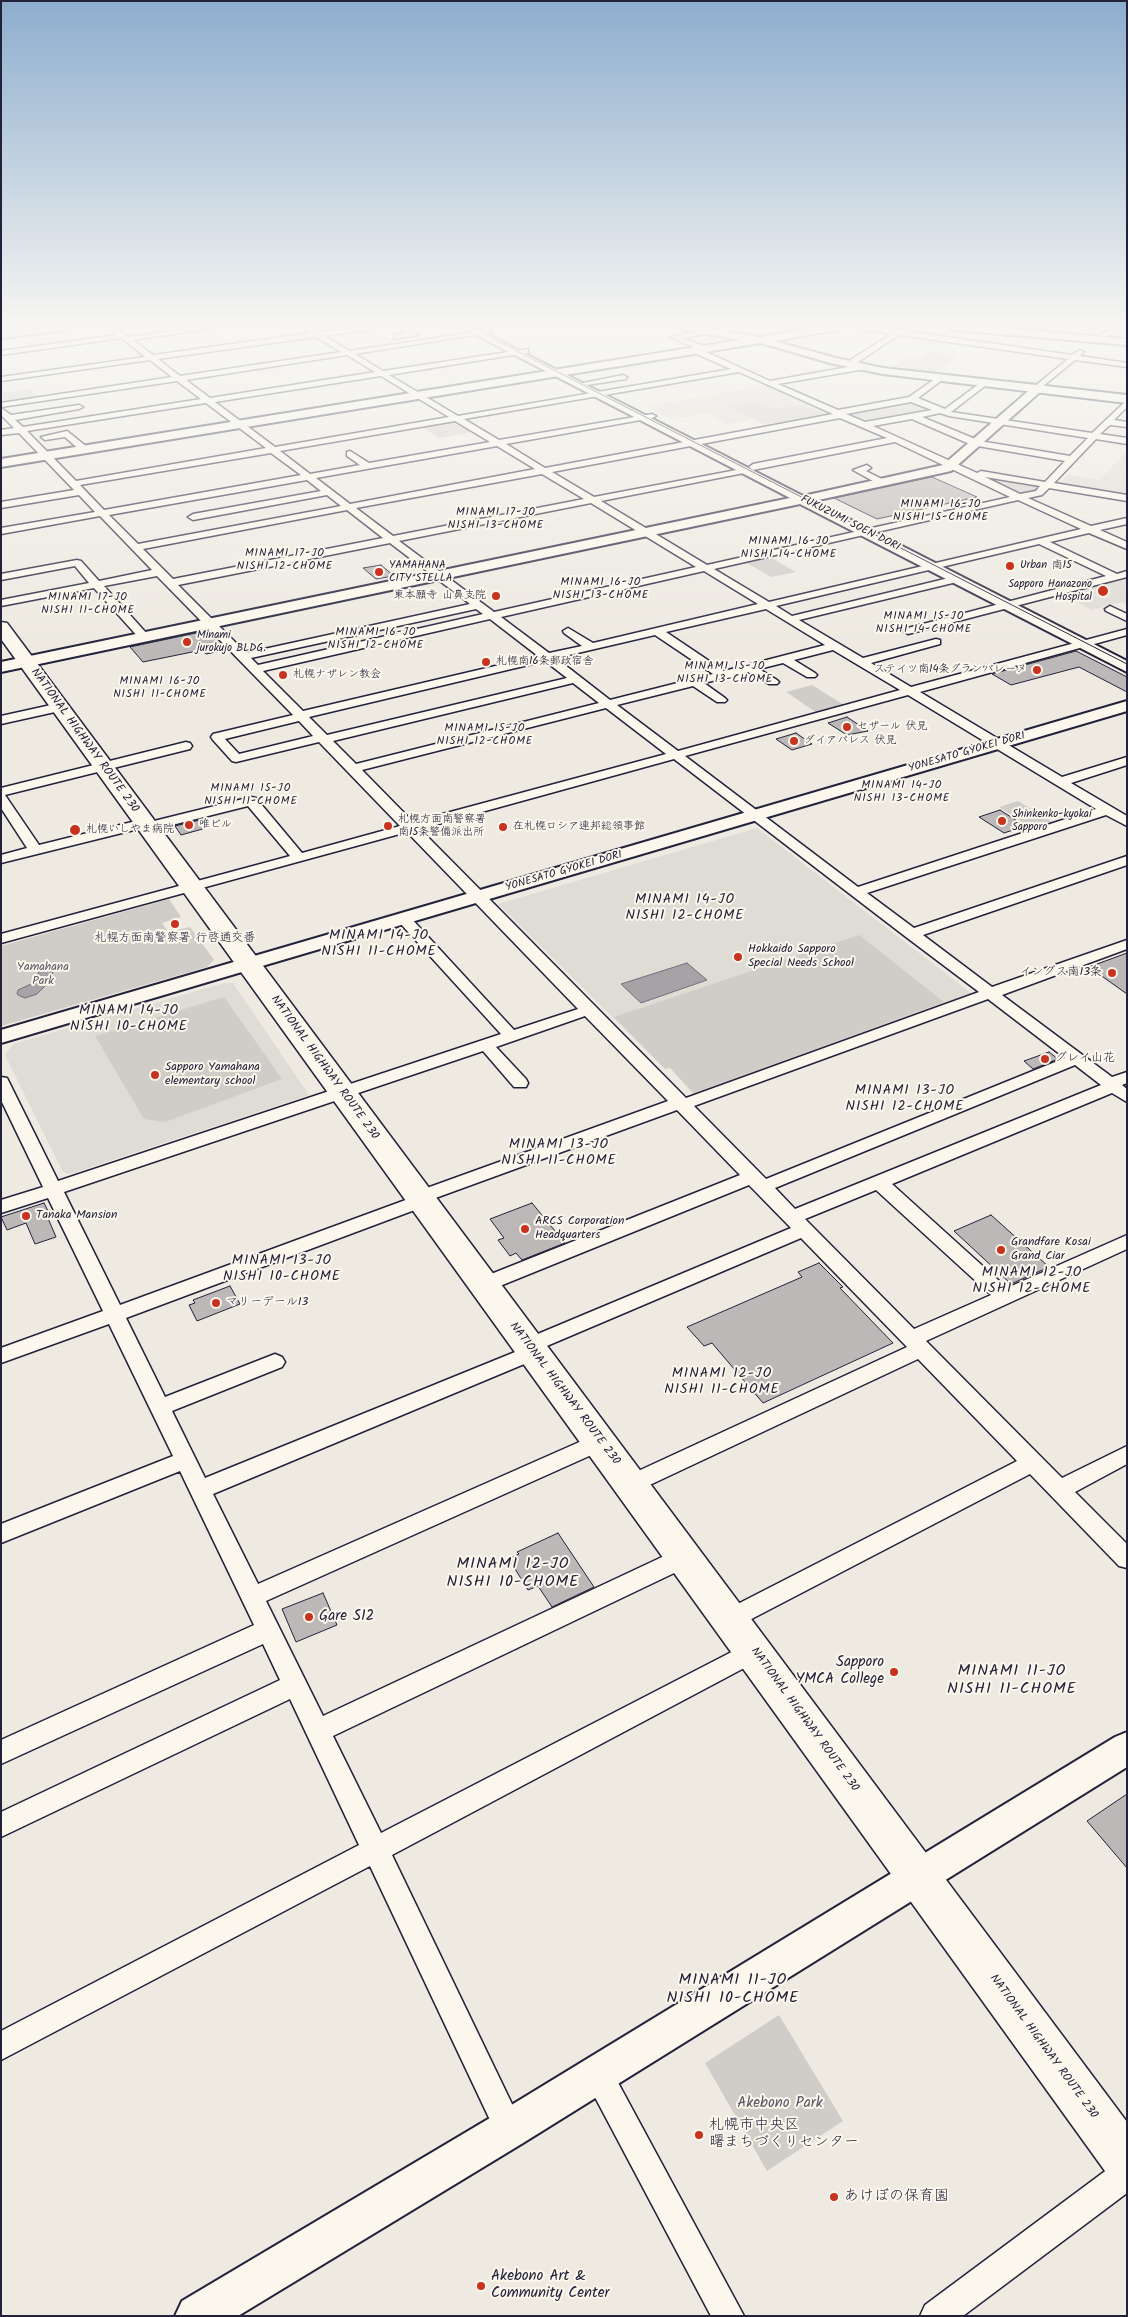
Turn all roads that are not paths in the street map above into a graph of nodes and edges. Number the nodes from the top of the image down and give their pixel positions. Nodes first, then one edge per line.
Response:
1 (25, 435) edge
2 (61, 435) edge
3 (69, 435) edge
4 (171, 435) edge
5 (255, 435) edge
6 (360, 435) edge
7 (486, 435) edge
8 (540, 435) edge
9 (682, 435) edge
10 (731, 435) edge
11 (887, 435) edge
12 (958, 435) edge
13 (985, 435) edge
14 (1088, 435) edge
15 (1094, 436) junction
16 (896, 439) junction
17 (30, 440) junction
18 (1127, 441) edge
19 (696, 442) junction
20 (976, 443) junction
21 (500, 444) junction
22 (84, 449) junction
23 (274, 450) junction
24 (350, 454) dead end
25 (45, 456) junction
26 (1071, 459) junction
27 (729, 462) junction
28 (1, 463) edge
29 (951, 464) junction
30 (711, 466) dead end
31 (369, 467) junction
32 (867, 468) dead end
33 (749, 469) junction
34 (694, 470) dead end
35 (544, 471) junction
36 (667, 475) dead end
37 (973, 475) junction
38 (309, 477) junction
39 (884, 482) junction
40 (1047, 484) junction
41 (77, 488) junction
42 (329, 492) junction
43 (808, 498) junction
44 (1018, 498) junction
45 (1127, 498) edge
46 (593, 500) junction
47 (176, 501) junction
48 (1, 505) edge
49 (349, 507) junction
50 (102, 514) junction
51 (193, 517) junction
52 (1127, 521) edge
53 (1090, 529) junction
54 (870, 530) junction
55 (1, 531) edge
56 (646, 532) junction
57 (211, 533) junction
58 (392, 540) junction
59 (1040, 541) junction
60 (1127, 546) edge
61 (135, 547) junction
62 (937, 565) junction
63 (705, 568) junction
64 (439, 575) junction
65 (1122, 575) edge
66 (1, 578) edge
67 (165, 578) junction
68 (957, 579) junction
69 (97, 584) junction
70 (1, 603) edge
71 (1012, 603) junction
72 (479, 605) junction
73 (767, 605) junction
74 (1110, 609) dead end
75 (491, 615) junction
76 (1127, 618) edge
77 (791, 619) junction
78 (210, 623) junction
79 (1, 627) edge
80 (908, 630) dead end
81 (568, 631) dead end
82 (657, 631) junction
83 (1127, 632) edge
84 (144, 637) junction
85 (936, 642) dead end
86 (1087, 642) junction
87 (835, 646) junction
88 (591, 647) junction
89 (242, 657) junction
90 (547, 657) junction
91 (1127, 657) edge
92 (785, 659) junction
93 (863, 662) junction
94 (14, 664) edge
95 (1127, 667) edge
96 (750, 668) junction
97 (254, 669) junction
98 (723, 674) junction
99 (811, 675) dead end
100 (576, 679) junction
101 (695, 682) junction
102 (773, 682) dead end
103 (910, 691) junction
104 (721, 700) dead end
105 (608, 704) junction
106 (1127, 706) edge
107 (60, 707) junction
108 (301, 716) junction
109 (1, 720) edge
110 (323, 739) junction
111 (998, 744) junction
112 (186, 746) dead end
113 (676, 756) junction
114 (1127, 761) edge
115 (103, 767) junction
116 (352, 769) junction
117 (1061, 782) junction
118 (1, 792) edge
119 (1, 798) edge
120 (1107, 810) junction
121 (755, 816) junction
122 (1127, 822) edge
123 (146, 825) junction
124 (410, 828) junction
125 (35, 850) junction
126 (299, 858) junction
127 (1, 859) edge
128 (1127, 860) edge
129 (192, 888) junction
130 (856, 892) junction
131 (478, 897) junction
132 (404, 919) junction
133 (911, 934) junction
134 (1, 939) edge
135 (1127, 944) edge
136 (248, 964) junction
137 (990, 994) junction
138 (589, 1010) junction
139 (510, 1036) junction
140 (1, 1037) edge
141 (486, 1045) junction
142 (1076, 1059) junction
143 (1127, 1077) edge
144 (1, 1082) edge
145 (520, 1083) dead end
146 (1110, 1085) junction
147 (342, 1093) junction
148 (1127, 1098) edge
149 (681, 1104) junction
150 (757, 1182) junction
151 (879, 1182) junction
152 (53, 1190) junction
153 (421, 1199) junction
154 (1, 1207) edge
155 (798, 1224) junction
156 (1127, 1241) edge
157 (483, 1285) junction
158 (1005, 1296) junction
159 (114, 1314) junction
160 (916, 1344) junction
161 (531, 1349) junction
162 (1, 1356) edge
163 (275, 1362) dead end
164 (160, 1407) junction
165 (600, 1442) junction
166 (1127, 1454) edge
167 (185, 1460) junction
168 (1032, 1463) junction
169 (631, 1484) junction
170 (200, 1490) junction
171 (1059, 1490) junction
172 (1, 1534) edge
173 (685, 1557) junction
174 (1127, 1559) edge
175 (252, 1597) junction
176 (730, 1619) junction
177 (268, 1630) junction
178 (755, 1651) junction
179 (295, 1685) junction
180 (317, 1731) junction
181 (1127, 1748) edge
182 (1, 1752) edge
183 (1, 1825) edge
184 (375, 1850) junction
185 (918, 1876) junction
186 (1, 2046) edge
187 (598, 2074) junction
188 (509, 2129) junction
189 (1127, 2161) edge
190 (1127, 2174) edge
191 (197, 2316) edge
192 (728, 2316) edge
193 (936, 2316) edge

1 - 17 street
2 - 17 street
3 - 22 street
4 - 22 main road
5 - 23 street
6 - 23 street
7 - 21 street
8 - 21 street
9 - 19 street, FUKUZUMI SOEN DORI
10 - 19 street
11 - 16 street
12 - 20 street
13 - 20 street
14 - 15 street
15 - 18 street
15 - 26 street
16 - 29 street
16 - 33 street
17 - 25 street
19 - 27 street, FUKUZUMI SOEN DORI
19 - 33 street, FUKUZUMI SOEN DORI
19 - 35 street
20 - 26 street
20 - 29 street
21 - 31 street
21 - 35 street
22 - 25 main road
23 - 38 street
23 - 41 street
24 - 31 street
25 - 28 main road
25 - 41 street
26 - 40 street
27 - 30 street
27 - 33 street, FUKUZUMI SOEN DORI
29 - 37 street
29 - 39 street
31 - 38 street
32 - 39 street
33 - 43 street, FUKUZUMI SOEN DORI
33 - 46 street
34 - 36 street
35 - 46 street
35 - 49 street
37 - 40 street
37 - 44 street
38 - 42 street
38 - 47 street
39 - 43 street
40 - 44 street
40 - 45 street
41 - 48 street
41 - 50 street
42 - 49 street
42 - 51 street
43 - 54 street, FUKUZUMI SOEN DORI
43 - 56 street
44 - 53 street
44 - 54 street
46 - 56 street
46 - 58 street
47 - 50 street
47 - 51 street
49 - 57 street
49 - 58 street
50 - 55 street
50 - 61 street
51 - 57 street
52 - 53 street
53 - 59 street
53 - 60 street
54 - 62 street, FUKUZUMI SOEN DORI
54 - 63 street
56 - 63 street
56 - 64 street
57 - 61 street
58 - 64 street
58 - 67 street
59 - 62 street
59 - 65 street
61 - 67 street
62 - 68 street, FUKUZUMI SOEN DORI
62 - 71 street, FUKUZUMI SOEN DORI
62 - 73 street
63 - 73 street
63 - 75 street
64 - 72 street
64 - 78 street
65 - 71 street
66 - 69 street
67 - 69 street
67 - 78 street
68 - 71 street, FUKUZUMI SOEN DORI
68 - 77 street
69 - 70 street
69 - 84 street
71 - 80 street
71 - 86 street, FUKUZUMI SOEN DORI
72 - 75 street
72 - 89 street
73 - 77 street
73 - 82 street
74 - 76 street
75 - 90 street
75 - 97 street
77 - 87 street
78 - 84 street
78 - 89 street
79 - 94 highway, NATIONAL HIGHWAY ROUTE 230
81 - 88 street
82 - 88 street
82 - 98 street
83 - 86 street
84 - 94 street
85 - 93 street
86 - 91 street, FUKUZUMI SOEN DORI
86 - 95 street, FUKUZUMI SOEN DORI
86 - 103 street
87 - 92 street
87 - 93 street
88 - 90 street
89 - 97 street
90 - 100 street
90 - 108 street
92 - 96 street
92 - 99 street
93 - 103 street
94 - 107 highway, NATIONAL HIGHWAY ROUTE 230
96 - 98 street
96 - 102 street
97 - 108 street
98 - 101 street
100 - 105 street
100 - 110 street
101 - 104 street
101 - 105 street
103 - 111 street
103 - 113 street
105 - 113 street
105 - 116 street
106 - 111 street, YONESATO GYOKEI DORI
107 - 109 street
107 - 115 highway, NATIONAL HIGHWAY ROUTE 230
108 - 110 street
108 - 110 street
110 - 116 street
111 - 117 street
111 - 121 street, YONESATO GYOKEI DORI
112 - 115 street
113 - 121 street
113 - 124 street
114 - 117 street
115 - 118 street
115 - 123 highway, NATIONAL HIGHWAY ROUTE 230
116 - 124 street
117 - 120 street
119 - 125 street
120 - 122 street
120 - 130 street
121 - 130 street
121 - 131 street, YONESATO GYOKEI DORI
123 - 125 street
123 - 126 street
123 - 129 highway, NATIONAL HIGHWAY ROUTE 230
124 - 126 street
124 - 131 street
125 - 127 street
126 - 129 street
128 - 133 street
129 - 134 street
129 - 136 highway, NATIONAL HIGHWAY ROUTE 230
130 - 133 street
131 - 132 street, YONESATO GYOKEI DORI
131 - 138 street
132 - 136 street, YONESATO GYOKEI DORI
132 - 139 street
133 - 137 street
135 - 137 street
136 - 140 street, YONESATO GYOKEI DORI
136 - 147 highway, NATIONAL HIGHWAY ROUTE 230
137 - 142 street
137 - 149 street
138 - 139 street
138 - 149 street
139 - 141 street
141 - 145 street
141 - 147 street
142 - 146 street
142 - 150 street
143 - 146 street
144 - 152 street
146 - 148 street
146 - 151 street
147 - 152 street
147 - 153 highway, NATIONAL HIGHWAY ROUTE 230
149 - 150 street
149 - 153 street
150 - 155 street
150 - 157 street
151 - 155 street
151 - 158 street
152 - 154 street
152 - 159 street
153 - 157 highway, NATIONAL HIGHWAY ROUTE 230
153 - 159 street
155 - 160 street
155 - 161 street
156 - 158 street
157 - 161 highway, NATIONAL HIGHWAY ROUTE 230
158 - 160 street
159 - 162 street
159 - 164 street
160 - 168 street
160 - 169 street
161 - 165 highway, NATIONAL HIGHWAY ROUTE 230
161 - 170 street
163 - 164 street
164 - 167 street
165 - 169 highway, NATIONAL HIGHWAY ROUTE 230
165 - 175 street
166 - 171 street
167 - 170 street
167 - 172 street
168 - 171 street
168 - 176 street
169 - 173 highway, NATIONAL HIGHWAY ROUTE 230
170 - 175 street
171 - 174 street
173 - 176 highway, NATIONAL HIGHWAY ROUTE 230
173 - 180 street
175 - 177 street
176 - 178 highway, NATIONAL HIGHWAY ROUTE 230
177 - 179 street
177 - 182 street
178 - 184 street
178 - 185 highway, NATIONAL HIGHWAY ROUTE 230
179 - 180 street
179 - 183 street
180 - 184 street
181 - 185 street
184 - 186 street
184 - 188 street
185 - 187 street
185 - 189 highway, NATIONAL HIGHWAY ROUTE 230
187 - 188 street
187 - 192 street
188 - 191 street
190 - 193 street

